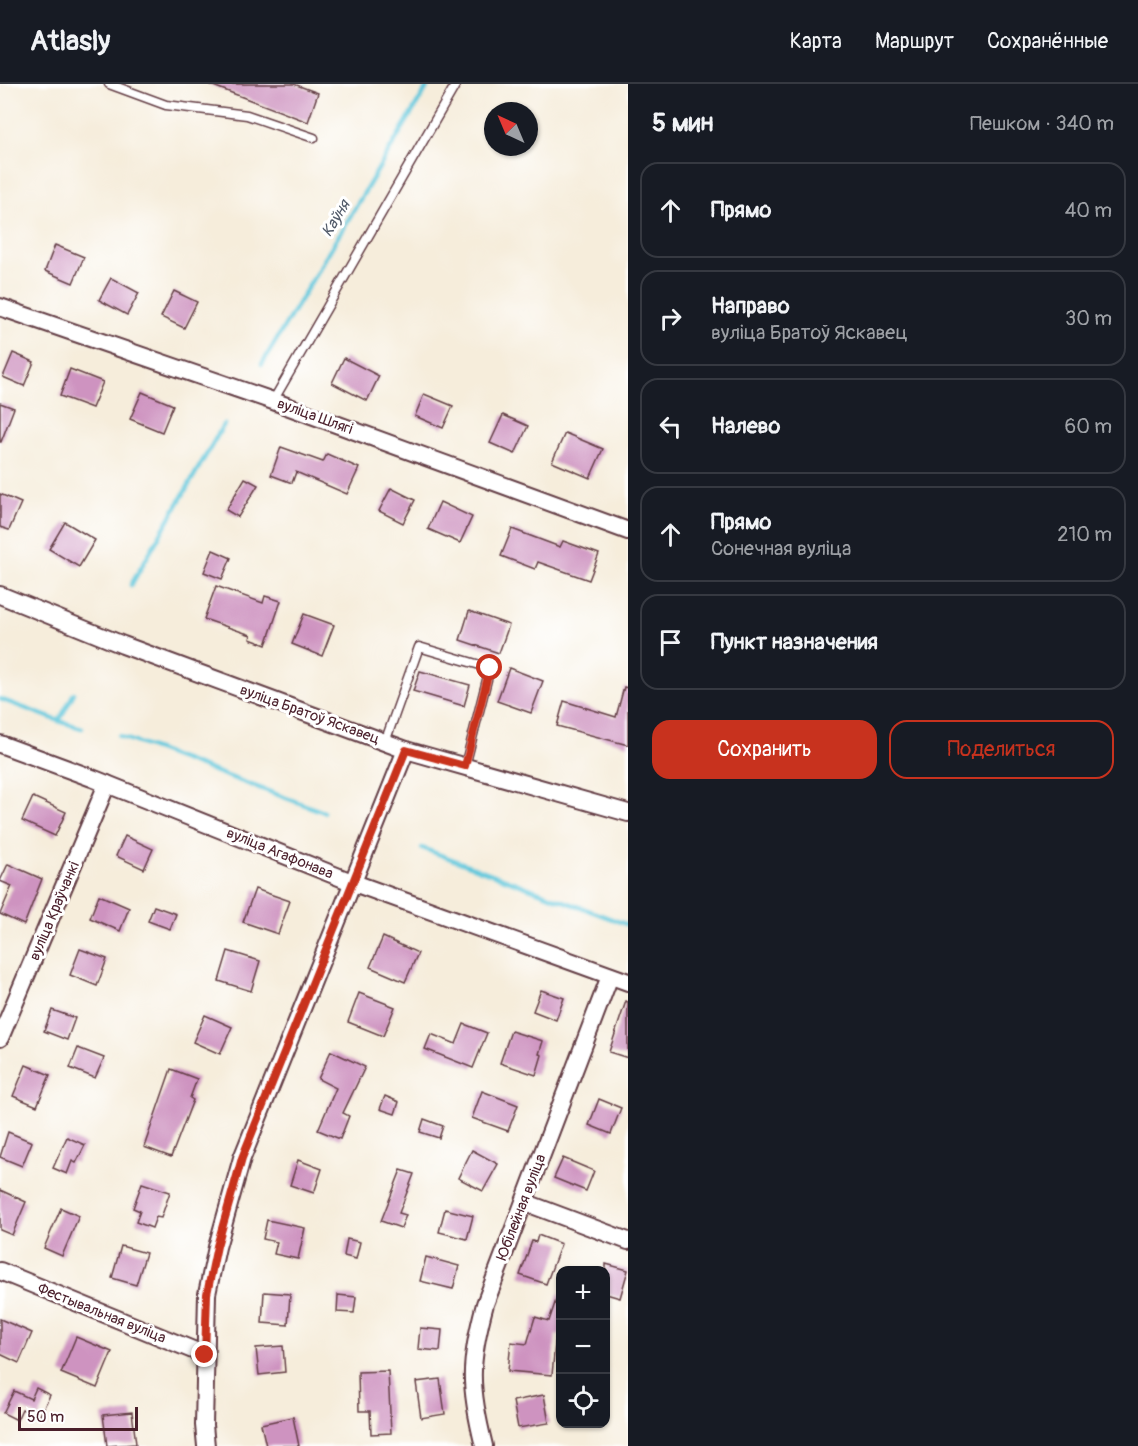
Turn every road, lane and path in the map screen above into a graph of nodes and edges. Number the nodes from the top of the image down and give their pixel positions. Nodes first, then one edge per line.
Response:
1 (109, 84) edge
2 (456, 84) edge
3 (314, 138) dead end
4 (0, 307) edge
5 (273, 400) junction
6 (628, 531) edge
7 (0, 595) edge
8 (385, 742) junction
9 (0, 744) edge
10 (406, 750) junction
11 (465, 766) junction
12 (107, 784) junction
13 (628, 813) edge
14 (354, 883) junction
15 (610, 976) junction
16 (628, 982) edge
17 (4, 1019) edge
18 (0, 1038) edge
19 (524, 1202) junction
20 (628, 1241) edge
21 (0, 1271) edge
22 (205, 1355) junction
23 (206, 1446) edge
24 (484, 1446) edge

1 - 3 lane
2 - 5 lane
4 - 5 street, вуліца Шлягі
5 - 6 street, вуліца Шлягі
7 - 8 street, вуліца Братоў Яскавец
8 - 10 street, вуліца Братоў Яскавец
8 - 11 lane
9 - 12 street, вуліца Агафонава
10 - 11 street, вуліца Братоў Яскавец
10 - 14 street
11 - 13 street, вуліца Братоў Яскавец
12 - 14 street, вуліца Агафонава
12 - 17 street, вуліца Краўчанкі
14 - 15 street, вуліца Агафонава
14 - 22 street
15 - 16 street, вуліца Агафонава
15 - 19 street, Юбілейная вуліца
17 - 18 street, вуліца Краўчанкі
19 - 20 street
19 - 24 street, Юбілейная вуліца
21 - 22 street, Фестывальная вуліца
22 - 23 street

